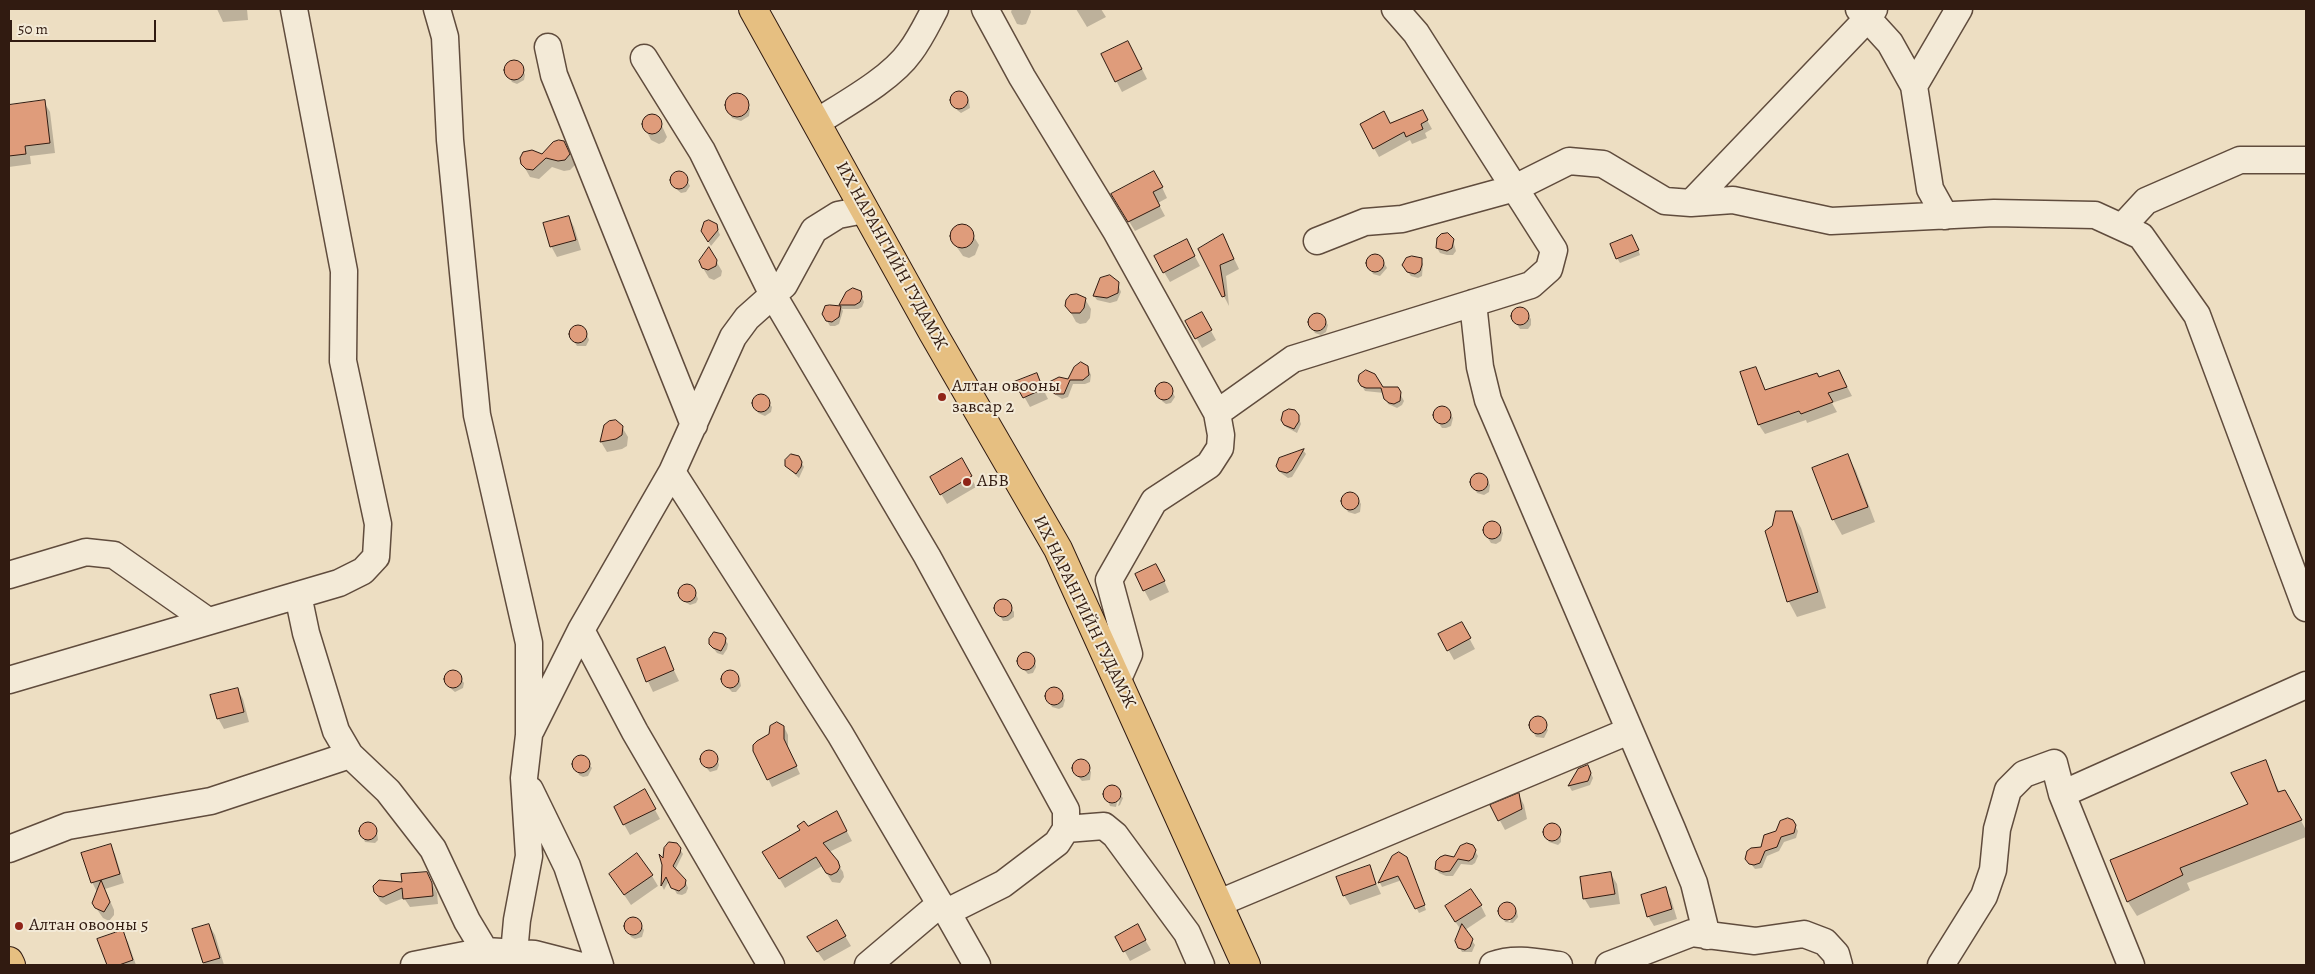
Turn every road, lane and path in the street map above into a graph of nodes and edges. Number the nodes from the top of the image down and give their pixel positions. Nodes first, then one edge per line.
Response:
1 (294, 9) edge
2 (437, 9) edge
3 (753, 9) edge
4 (935, 9) edge
5 (985, 9) edge
6 (1395, 9) edge
7 (1959, 9) edge
8 (1867, 12) edge
9 (548, 47) dead end
10 (644, 58) dead end
11 (1914, 86) junction
12 (817, 122) junction
13 (2306, 160) edge
14 (1515, 188) junction
15 (1691, 203) junction
16 (864, 210) junction
17 (1945, 216) junction
18 (2122, 227) junction
19 (1317, 241) dead end
20 (773, 295) junction
21 (1473, 303) junction
22 (1217, 412) junction
23 (694, 424) junction
24 (672, 472) junction
25 (9, 576) edge
26 (298, 595) junction
27 (2306, 608) edge
28 (208, 621) junction
29 (581, 630) junction
30 (1118, 679) junction
31 (9, 680) edge
32 (2306, 685) edge
33 (1629, 731) junction
34 (529, 735) junction
35 (350, 755) junction
36 (524, 778) junction
37 (2062, 794) junction
38 (1066, 829) junction
39 (9, 849) edge
40 (1219, 903) junction
41 (943, 908) junction
42 (1707, 936) junction
43 (486, 951) junction
44 (515, 959) edge
45 (9, 961) edge
46 (1528, 963) edge
47 (11, 965) edge
48 (414, 965) edge
49 (578, 965) edge
50 (600, 965) edge
51 (771, 965) edge
52 (868, 965) edge
53 (977, 965) edge
54 (1201, 965) edge
55 (1246, 965) edge
56 (1493, 965) edge
57 (1559, 965) edge
58 (1609, 965) edge
59 (1840, 965) edge
60 (1941, 965) edge
61 (2131, 965) edge

1 - 26 street
2 - 34 street
3 - 12 main road, ИХ НАРАНГИЙН ГУДАМЖ
4 - 12 street
5 - 22 street
6 - 14 street
7 - 11 street
8 - 11 street
8 - 15 street
9 - 23 street
10 - 20 street
11 - 17 street
12 - 16 main road, ИХ НАРАНГИЙН ГУДАМЖ
13 - 18 street
14 - 15 street
14 - 19 street
14 - 21 street
15 - 17 street
16 - 20 street
16 - 30 main road, ИХ НАРАНГИЙН ГУДАМЖ
17 - 18 street
18 - 27 street
20 - 23 street
20 - 38 street
21 - 22 street
21 - 33 street
22 - 30 street
23 - 24 street
24 - 29 street
24 - 41 street
25 - 28 street
26 - 28 street
26 - 35 street
28 - 31 street
29 - 34 street
29 - 51 street
30 - 40 main road, ИХ НАРАНГИЙН ГУДАМЖ
32 - 37 street
33 - 40 street
33 - 42 street
34 - 36 street
35 - 39 street
35 - 43 street
36 - 44 street
36 - 50 street
37 - 60 street
37 - 61 street
38 - 41 street
38 - 54 street
40 - 55 main road, ИХ НАРАНГИЙН ГУДАМЖ
41 - 52 street
41 - 53 street
42 - 58 street
42 - 59 street
43 - 44 street
43 - 48 street
44 - 49 street
45 - 47 main road
46 - 56 street
46 - 57 street

